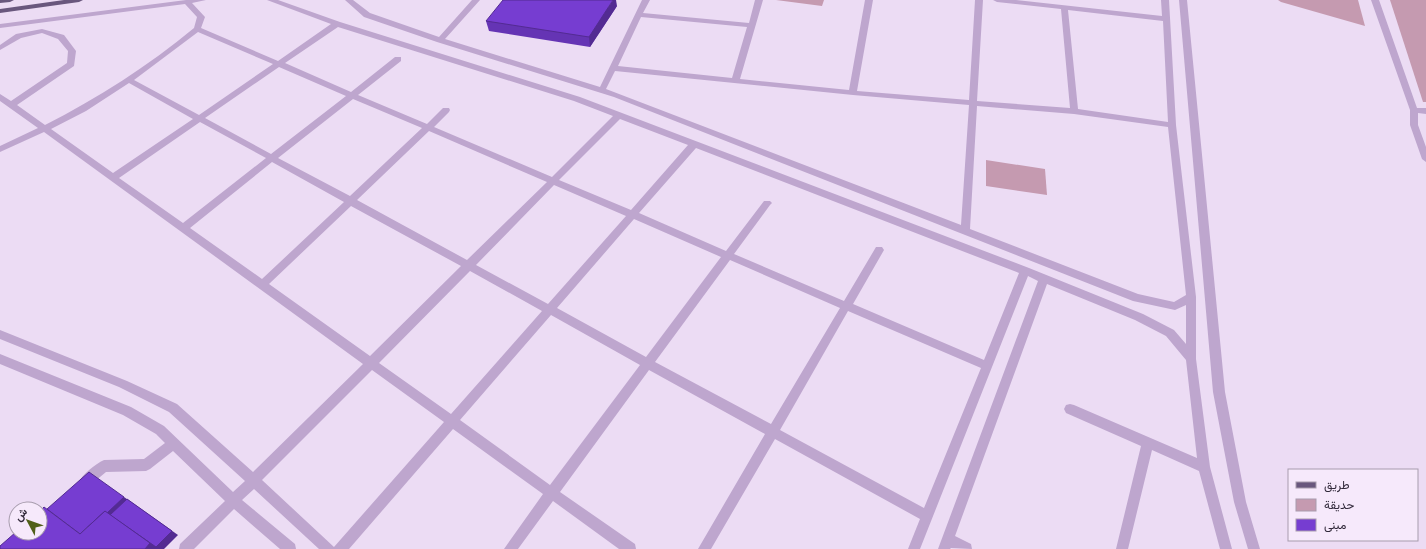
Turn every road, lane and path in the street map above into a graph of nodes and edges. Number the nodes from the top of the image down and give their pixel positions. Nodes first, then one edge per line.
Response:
1 (10, 0) edge
2 (79, 0) edge
3 (202, 0) edge
4 (271, 0) edge
5 (350, 0) edge
6 (476, 0) edge
7 (646, 0) edge
8 (759, 0) edge
9 (869, 0) edge
10 (979, 0) edge
11 (997, 0) edge
12 (1165, 0) edge
13 (1183, 0) edge
14 (1374, 0) edge
15 (0, 1) edge
16 (187, 2) junction
17 (1064, 8) junction
18 (0, 11) edge
19 (639, 15) junction
20 (1166, 19) junction
21 (337, 24) junction
22 (752, 25) junction
23 (0, 26) edge
24 (197, 28) junction
25 (440, 40) junction
26 (0, 48) edge
27 (398, 59) dead end
28 (279, 64) junction
29 (613, 68) junction
30 (129, 80) junction
31 (735, 81) junction
32 (602, 90) junction
33 (853, 93) junction
34 (353, 95) junction
35 (0, 97) edge
36 (972, 102) junction
37 (11, 105) junction
38 (446, 110) dead end
39 (1414, 110) junction
40 (1074, 111) junction
41 (1426, 112) edge
42 (619, 115) junction
43 (200, 117) junction
44 (1172, 125) junction
45 (428, 127) junction
46 (44, 129) junction
47 (1422, 136) edge
48 (694, 144) junction
49 (0, 149) edge
50 (274, 157) junction
51 (1426, 159) edge
52 (112, 178) junction
53 (553, 181) junction
54 (352, 200) junction
55 (768, 202) dead end
56 (632, 215) junction
57 (183, 228) junction
58 (965, 230) junction
59 (879, 250) dead end
60 (728, 256) junction
61 (469, 265) junction
62 (1025, 271) junction
63 (1044, 279) junction
64 (262, 285) junction
65 (1191, 297) junction
66 (846, 306) junction
67 (550, 309) junction
68 (0, 334) edge
69 (0, 359) edge
70 (1191, 359) junction
71 (371, 363) junction
72 (648, 363) junction
73 (987, 366) junction
74 (1070, 409) dead end
75 (452, 421) junction
76 (773, 431) junction
77 (174, 443) junction
78 (1148, 443) junction
79 (1204, 467) junction
80 (253, 481) junction
81 (75, 491) edge
82 (552, 493) junction
83 (233, 500) junction
84 (927, 516) junction
85 (946, 544) edge
86 (185, 549) edge
87 (290, 549) edge
88 (329, 549) edge
89 (340, 549) edge
90 (510, 549) edge
91 (630, 549) edge
92 (704, 549) edge
93 (914, 549) edge
94 (966, 549) edge
95 (1122, 549) edge
96 (1226, 549) edge
97 (1254, 549) edge

1 - 15 main road
2 - 18 main road
3 - 16 street
4 - 21 street
5 - 25 street
6 - 25 street
7 - 19 street
8 - 22 street
9 - 33 street
10 - 36 street
11 - 17 street
12 - 20 street
13 - 97 street
14 - 39 street
16 - 23 street
16 - 24 street
17 - 20 street
17 - 40 street
19 - 22 street
19 - 29 street
20 - 44 street
21 - 28 street
21 - 42 street
22 - 31 street
24 - 28 street
24 - 30 street
25 - 32 street
26 - 37 street
27 - 34 street
28 - 34 street
28 - 43 street
29 - 31 street
29 - 32 street
30 - 43 street
30 - 46 street
31 - 33 street
32 - 58 street
33 - 36 street
34 - 45 street
34 - 50 street
35 - 37 street
36 - 40 street
36 - 58 street
37 - 46 street
38 - 45 street
39 - 41 street
39 - 47 street
40 - 44 street
42 - 48 street
42 - 53 street
43 - 50 street
43 - 52 street
44 - 65 street
45 - 53 street
45 - 54 street
46 - 49 street
46 - 52 street
47 - 51 street
48 - 56 street
48 - 62 street
50 - 54 street
50 - 57 street
52 - 57 street
53 - 56 street
53 - 61 street
54 - 61 street
54 - 64 street
55 - 60 street
56 - 60 street
56 - 67 street
57 - 64 street
58 - 65 street
59 - 66 street
60 - 66 street
60 - 72 street
61 - 67 street
61 - 71 street
62 - 63 street
62 - 73 street
63 - 70 street
63 - 85 street
64 - 71 street
65 - 70 street
66 - 73 street
66 - 76 street
67 - 72 street
67 - 75 street
68 - 80 street
69 - 77 street
70 - 79 street
71 - 75 street
71 - 80 street
72 - 76 street
72 - 82 street
73 - 84 street
74 - 78 street
75 - 82 street
75 - 89 street
76 - 84 street
76 - 92 street
77 - 81 street
77 - 83 street
78 - 79 street
78 - 95 street
79 - 96 street
80 - 83 street
80 - 88 street
82 - 90 street
82 - 91 street
83 - 86 street
83 - 87 street
84 - 93 street
85 - 94 street

